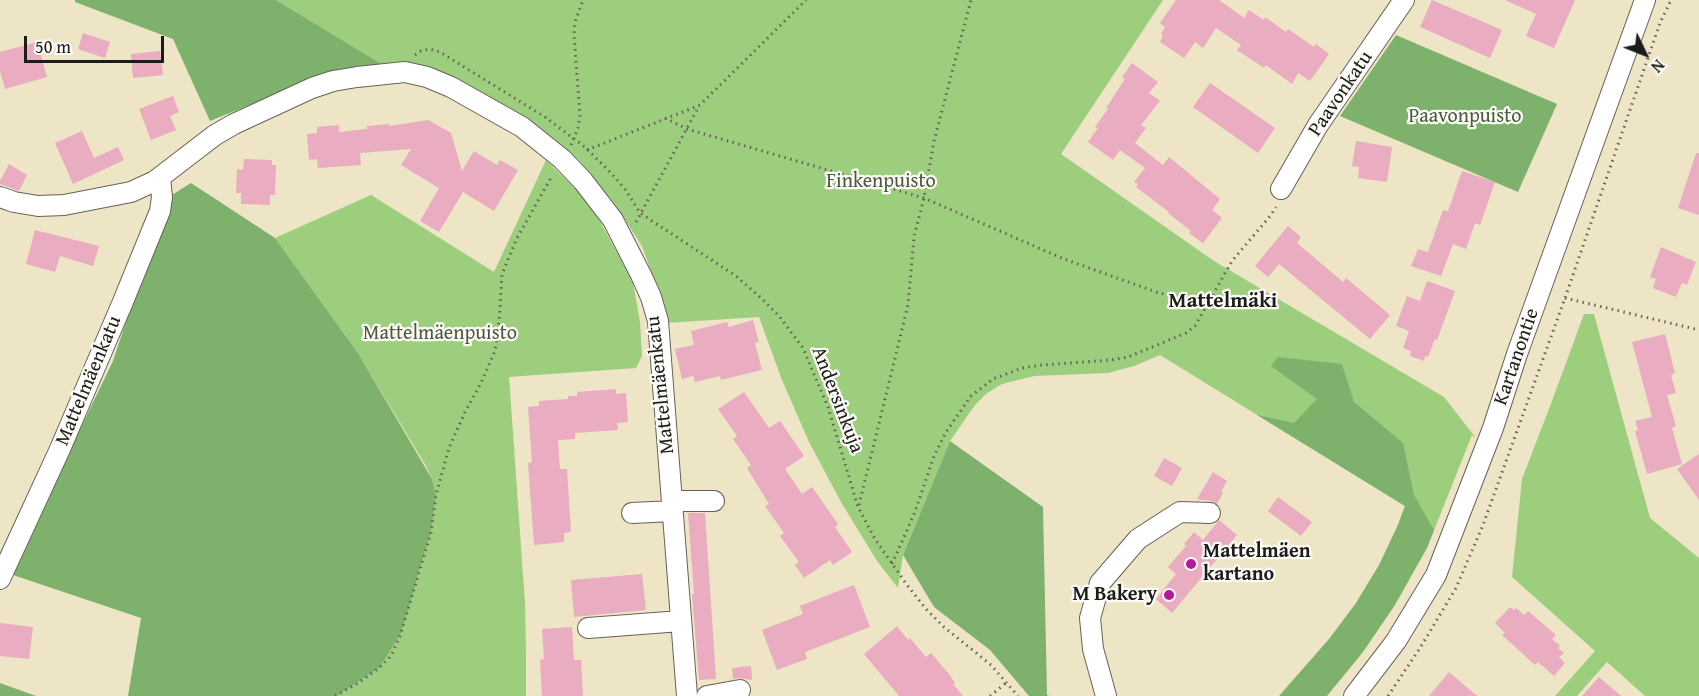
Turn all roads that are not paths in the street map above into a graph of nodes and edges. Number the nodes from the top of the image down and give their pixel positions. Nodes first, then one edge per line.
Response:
1 (1404, 0) edge
2 (1645, 0) edge
3 (160, 178) junction
4 (1281, 189) road end
5 (0, 197) edge
6 (714, 501) dead end
7 (672, 506) junction
8 (632, 513) dead end
9 (1210, 513) dead end
10 (0, 579) edge
11 (681, 621) junction
12 (588, 628) dead end
13 (740, 690) dead end
14 (687, 696) edge
15 (707, 696) edge
16 (1106, 696) edge
17 (1354, 696) edge

1 - 4 street, Paavonkatu
2 - 17 street, Kartanontie
3 - 5 street, Mattelmäenkatu
3 - 7 street, Mattelmäenkatu
3 - 10 street, Mattelmäenkatu
6 - 7 street
7 - 8 street
7 - 11 street, Mattelmäenkatu
9 - 16 street
11 - 12 street
11 - 14 street, Mattelmäenkatu
13 - 15 street

